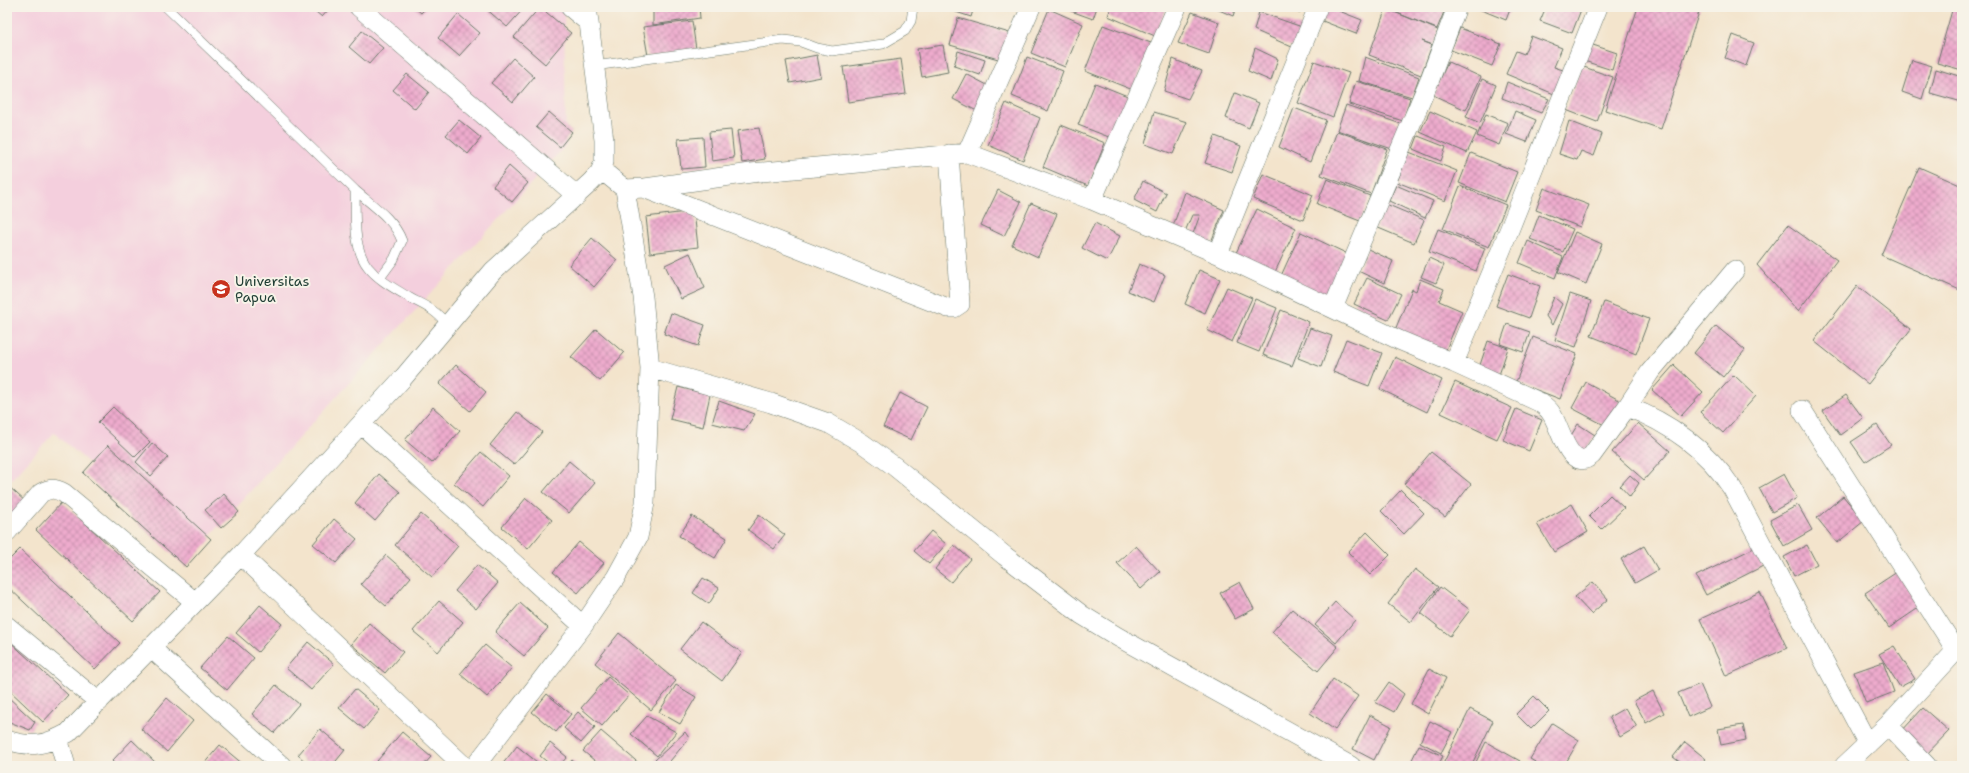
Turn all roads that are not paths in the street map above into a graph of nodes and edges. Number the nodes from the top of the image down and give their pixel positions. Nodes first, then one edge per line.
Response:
1 (166, 7) edge
2 (359, 7) edge
3 (570, 7) edge
4 (913, 7) edge
5 (1031, 7) edge
6 (1177, 7) edge
7 (1318, 7) edge
8 (1457, 7) edge
9 (1598, 7) edge
10 (588, 15) edge
11 (594, 66) junction
12 (958, 154) junction
13 (600, 172) junction
14 (645, 188) junction
15 (625, 189) junction
16 (355, 190) junction
17 (577, 196) junction
18 (1092, 200) junction
19 (1218, 254) junction
20 (1735, 270) dead end
21 (380, 278) junction
22 (1333, 308) junction
23 (447, 324) junction
24 (1454, 363) junction
25 (650, 368) junction
26 (1627, 407) junction
27 (1802, 410) dead end
28 (361, 424) junction
29 (7, 532) edge
30 (241, 555) junction
31 (195, 602) junction
32 (7, 626) edge
33 (583, 626) junction
34 (150, 647) junction
35 (1959, 647) edge
36 (99, 702) junction
37 (1888, 725) junction
38 (58, 738) junction
39 (7, 740) edge
40 (1868, 744) junction
41 (66, 766) edge
42 (282, 766) edge
43 (464, 766) edge
44 (475, 766) edge
45 (1351, 766) edge
46 (1844, 766) edge
47 (1927, 766) edge

1 - 16 lane
2 - 17 street
3 - 10 street
4 - 11 lane
5 - 12 street
6 - 18 street
7 - 19 street
8 - 22 street
9 - 24 street
10 - 11 street
11 - 13 street
12 - 14 street
12 - 14 street
12 - 18 street
13 - 15 street
13 - 17 street
14 - 15 street
15 - 25 street
16 - 21 lane
16 - 21 lane
17 - 23 street
18 - 19 street
19 - 22 street
20 - 26 street
21 - 23 lane
22 - 24 street
23 - 28 street
24 - 26 street
25 - 33 street
25 - 45 street
26 - 40 street
27 - 35 street
28 - 30 street
28 - 33 street
29 - 31 street
30 - 31 street
30 - 43 street
31 - 34 street
32 - 36 street
33 - 44 street
34 - 36 street
34 - 42 street
35 - 37 street
36 - 38 street
37 - 40 street
37 - 47 street
38 - 39 street
38 - 41 street
40 - 46 street

